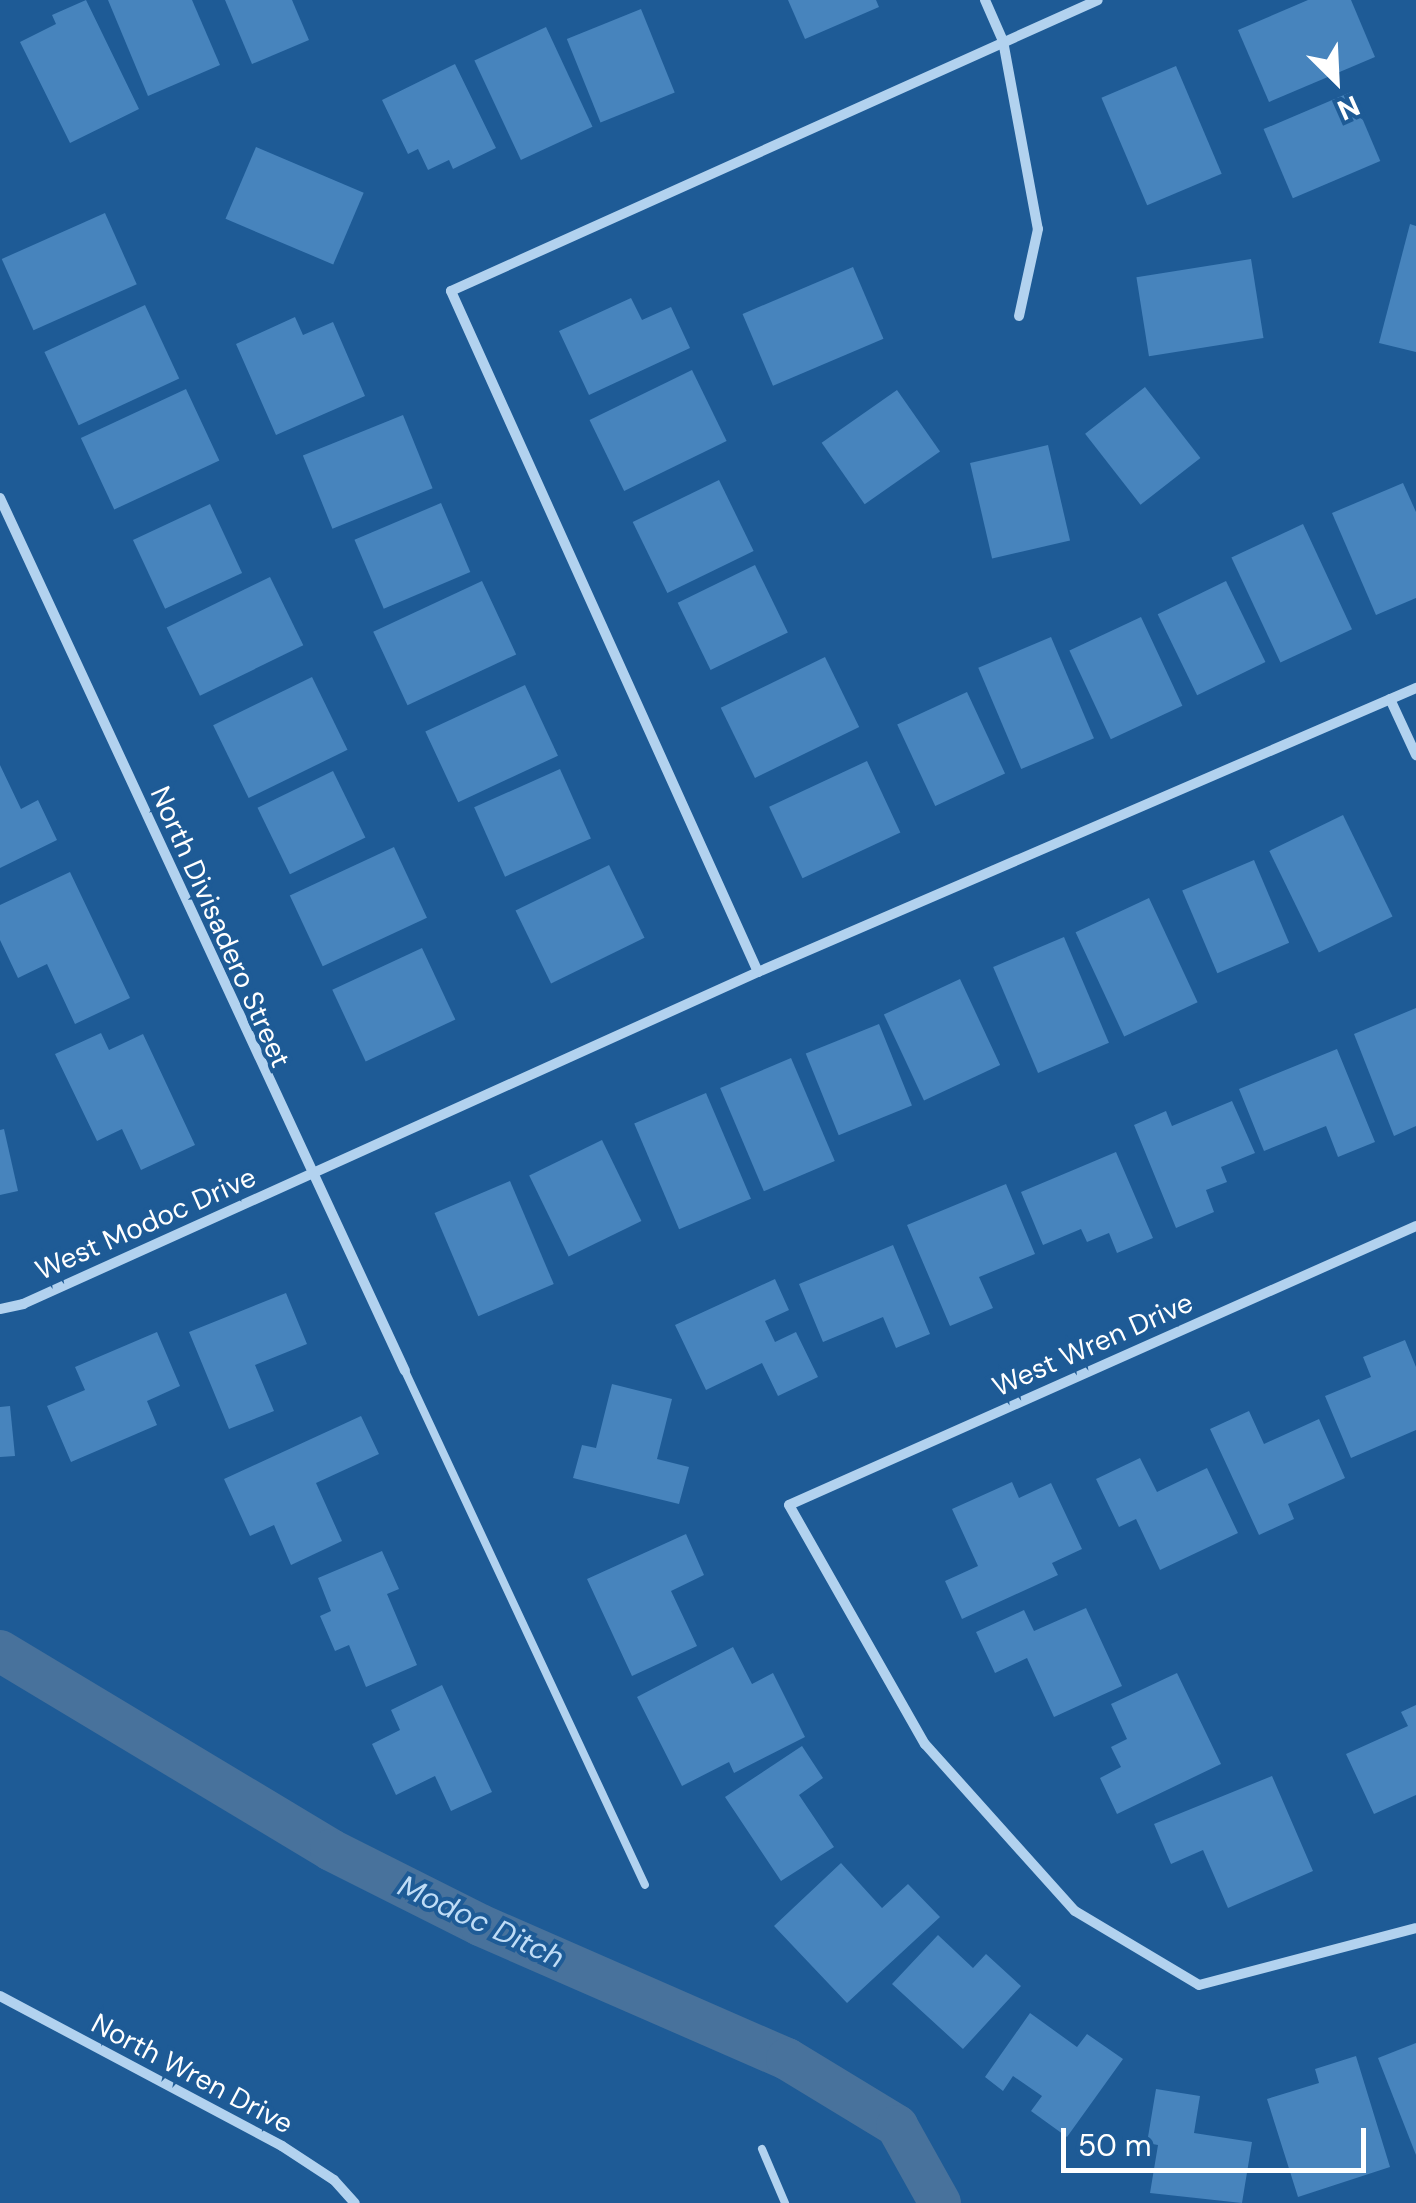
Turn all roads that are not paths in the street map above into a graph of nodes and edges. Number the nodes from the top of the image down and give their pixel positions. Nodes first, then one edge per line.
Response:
1 (984, 0) edge
2 (1098, 0) edge
3 (1004, 41) junction
4 (1019, 316) dead end
5 (0, 498) edge
6 (1416, 688) edge
7 (1390, 699) junction
8 (1416, 755) edge
9 (758, 972) junction
10 (308, 1175) junction
11 (1416, 1226) edge
12 (0, 1308) edge
13 (405, 1371) joint
14 (645, 1886) dead end
15 (1416, 1928) edge
16 (0, 1997) edge
17 (762, 2148) dead end
18 (355, 2203) edge
19 (785, 2203) edge

1 - 3 street
2 - 3 street
3 - 4 street
3 - 9 street
5 - 10 street, North Divisadero Street
6 - 7 street, West Modoc Drive
7 - 8 street
7 - 9 street, West Modoc Drive
9 - 10 street, West Modoc Drive
10 - 12 street, West Modoc Drive
10 - 13 street, North Divisadero Street
11 - 15 street, West Wren Drive
13 - 14 lane
16 - 18 street, North Wren Drive
17 - 19 lane

